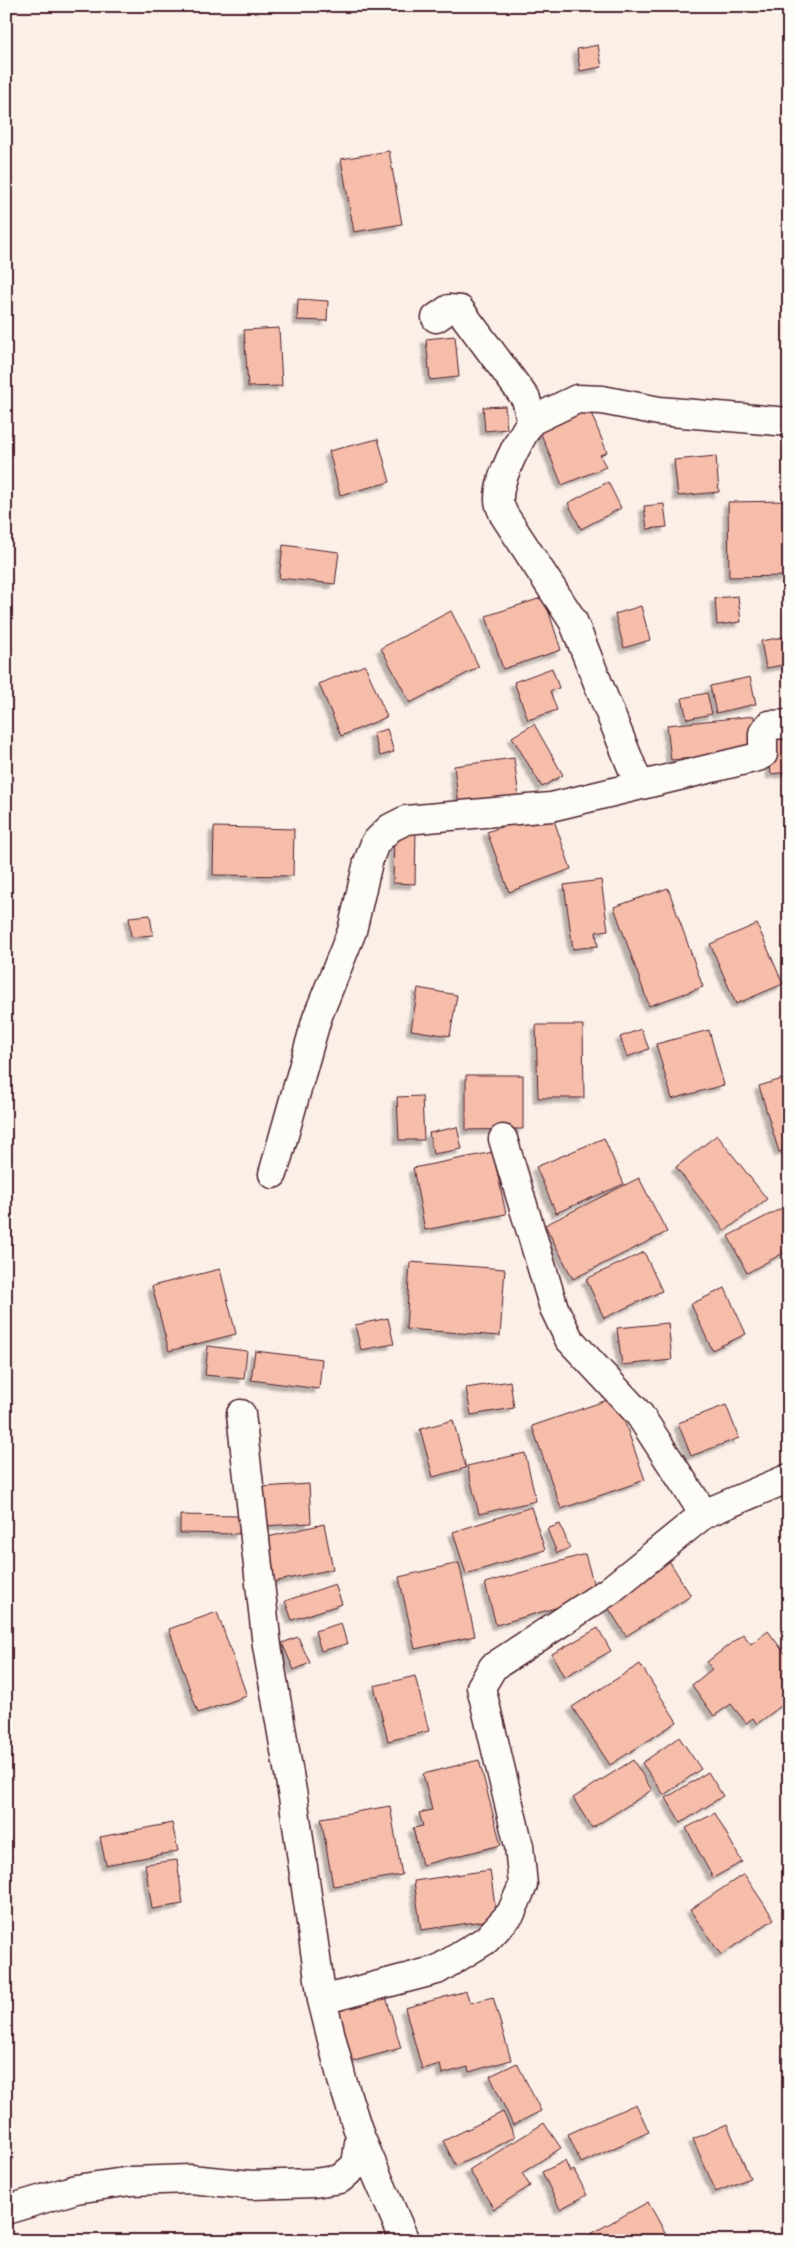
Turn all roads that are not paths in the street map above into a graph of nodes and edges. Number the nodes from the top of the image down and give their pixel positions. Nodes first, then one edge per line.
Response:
1 (436, 318) dead end
2 (531, 421) junction
3 (789, 422) edge
4 (789, 724) edge
5 (640, 786) junction
6 (503, 1139) dead end
7 (274, 1174) dead end
8 (242, 1414) dead end
9 (789, 1478) edge
10 (704, 1514) junction
11 (322, 2000) junction
12 (360, 2136) junction
13 (6, 2210) edge
14 (405, 2241) edge

1 - 2 street
2 - 3 street
2 - 5 street
4 - 5 street
5 - 7 street
6 - 10 street
8 - 11 street
9 - 10 street
10 - 11 street
11 - 12 street
12 - 13 street
12 - 14 street

